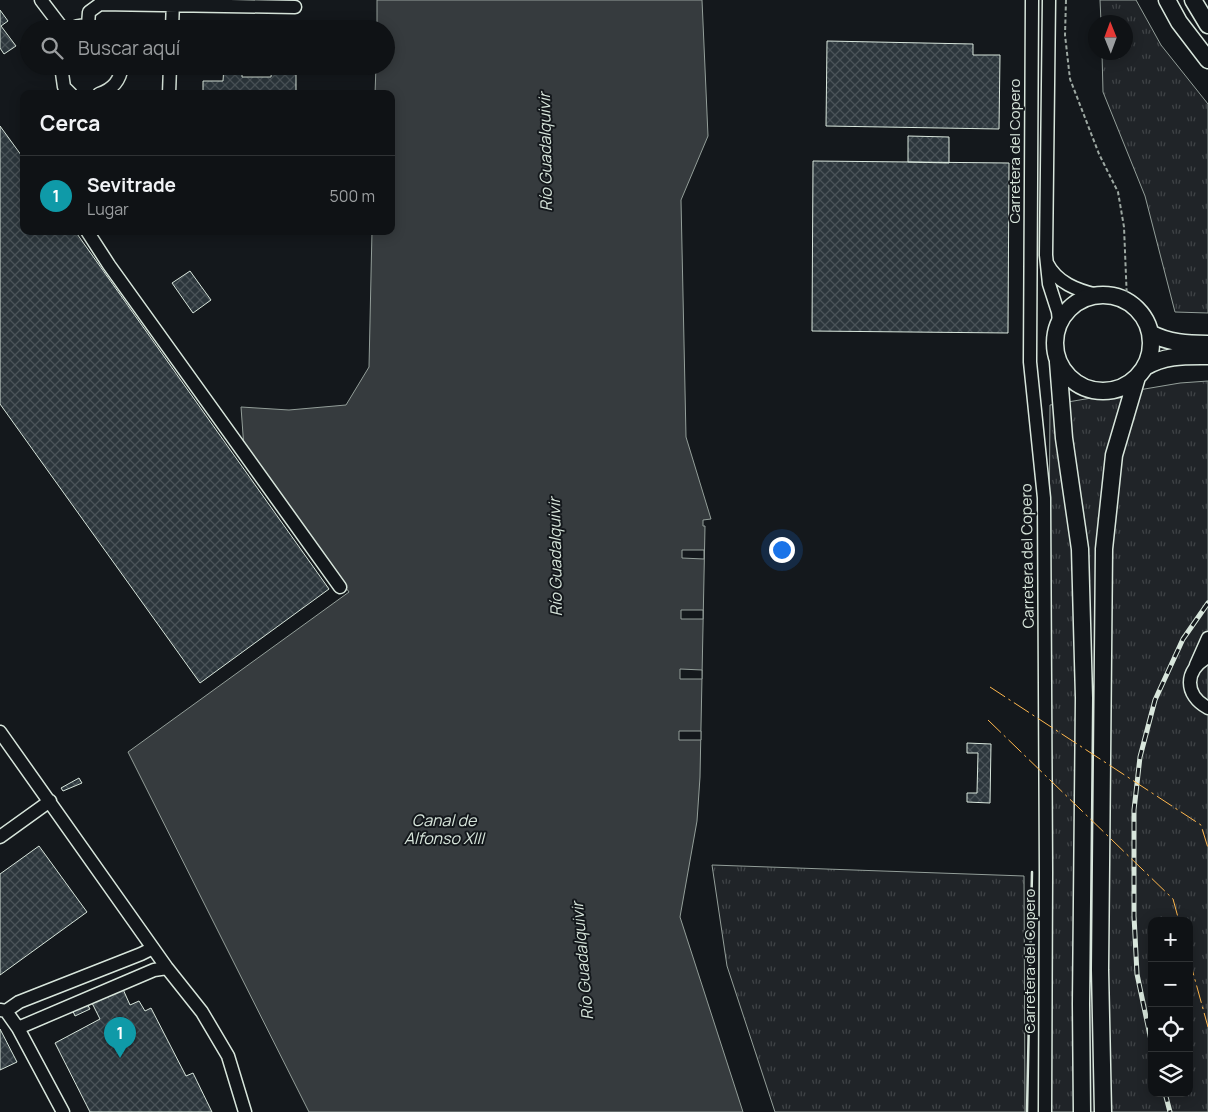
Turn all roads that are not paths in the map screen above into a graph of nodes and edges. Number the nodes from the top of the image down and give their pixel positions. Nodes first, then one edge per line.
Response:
1 (41, 0) edge
2 (1032, 0) edge
3 (1049, 0) edge
4 (1168, 0) edge
5 (1193, 0) edge
6 (173, 3) edge
7 (295, 7) dead end
8 (56, 20) edge
9 (92, 20) edge
10 (172, 20) edge
11 (1208, 25) edge
12 (1208, 60) edge
13 (62, 75) edge
14 (120, 75) edge
15 (170, 75) edge
16 (67, 90) edge
17 (108, 90) edge
18 (169, 90) edge
19 (94, 235) edge
20 (1047, 263) junction
21 (1097, 295) junction
22 (1059, 322) junction
23 (1150, 333) junction
24 (1208, 344) edge
25 (1208, 356) edge
26 (1058, 362) junction
27 (1141, 372) junction
28 (340, 587) dead end
29 (1208, 638) edge
30 (1208, 657) edge
31 (1196, 666) junction
32 (1208, 708) edge
33 (0, 732) edge
34 (50, 800) junction
35 (0, 836) edge
36 (153, 948) junction
37 (167, 968) junction
38 (3, 1010) edge
39 (18, 1028) junction
40 (63, 1112) edge
41 (245, 1112) edge
42 (1045, 1112) edge
43 (1082, 1112) edge
44 (1103, 1112) edge

1 - 8 street
2 - 42 street, Carretera del Copero
3 - 20 street
4 - 12 main road
5 - 11 main road
6 - 7 street
6 - 9 street
6 - 10 street
13 - 16 street
14 - 17 street
15 - 18 street
19 - 28 street
20 - 21 street
20 - 22 street
21 - 22 main road
21 - 23 main road
22 - 26 main road
23 - 24 main road
23 - 27 main road
25 - 27 main road
26 - 27 main road
26 - 43 main road
27 - 44 main road
29 - 31 street
30 - 31 street
31 - 32 street
33 - 34 street
34 - 35 street
34 - 36 street
36 - 37 street
36 - 38 street
37 - 39 street
37 - 41 street
38 - 39 street
39 - 40 street

